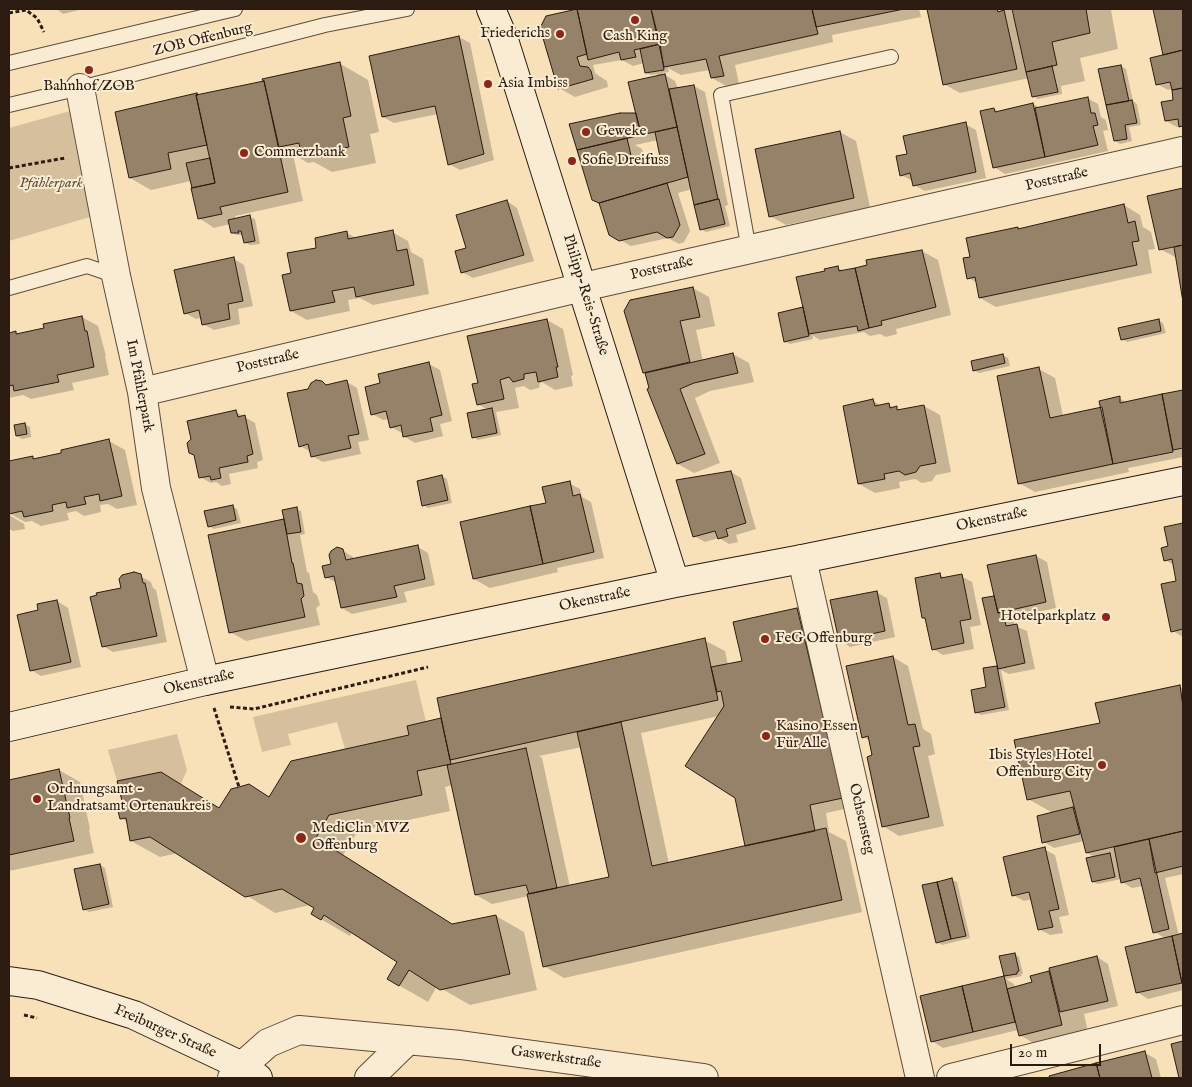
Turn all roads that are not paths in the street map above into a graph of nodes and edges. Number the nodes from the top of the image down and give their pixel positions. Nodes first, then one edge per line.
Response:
1 (235, 9) edge
2 (406, 9) edge
3 (491, 9) edge
4 (891, 58) dead end
5 (9, 62) edge
6 (82, 97) junction
7 (9, 105) edge
8 (1183, 151) edge
9 (749, 250) junction
10 (116, 276) junction
11 (583, 287) junction
12 (9, 288) edge
13 (142, 392) junction
14 (1183, 481) edge
15 (802, 559) junction
16 (675, 583) junction
17 (205, 682) junction
18 (9, 727) edge
19 (9, 981) edge
20 (1183, 1020) edge
21 (408, 1040) junction
22 (244, 1074) edge
23 (369, 1078) edge
24 (704, 1078) edge
25 (920, 1078) edge
26 (951, 1078) edge

1 - 5 lane, ZOB Offenburg
2 - 6 lane, ZOB Offenburg
3 - 11 street, Philipp-Reis-Straße
4 - 9 lane
6 - 7 lane, ZOB Offenburg
6 - 10 street, Im Pfählerpark
8 - 9 street, Poststraße
9 - 11 street, Poststraße
10 - 12 lane
10 - 13 street, Im Pfählerpark
11 - 13 street, Poststraße
11 - 16 street, Philipp-Reis-Straße
13 - 17 street, Im Pfählerpark
14 - 15 street, Okenstraße
15 - 16 street, Okenstraße
15 - 25 street, Ochsensteg
16 - 17 street, Okenstraße
17 - 18 street, Okenstraße
19 - 22 street, Freiburger Straße
20 - 26 street
21 - 22 street, Gaswerkstraße
21 - 23 street
21 - 24 street, Gaswerkstraße

